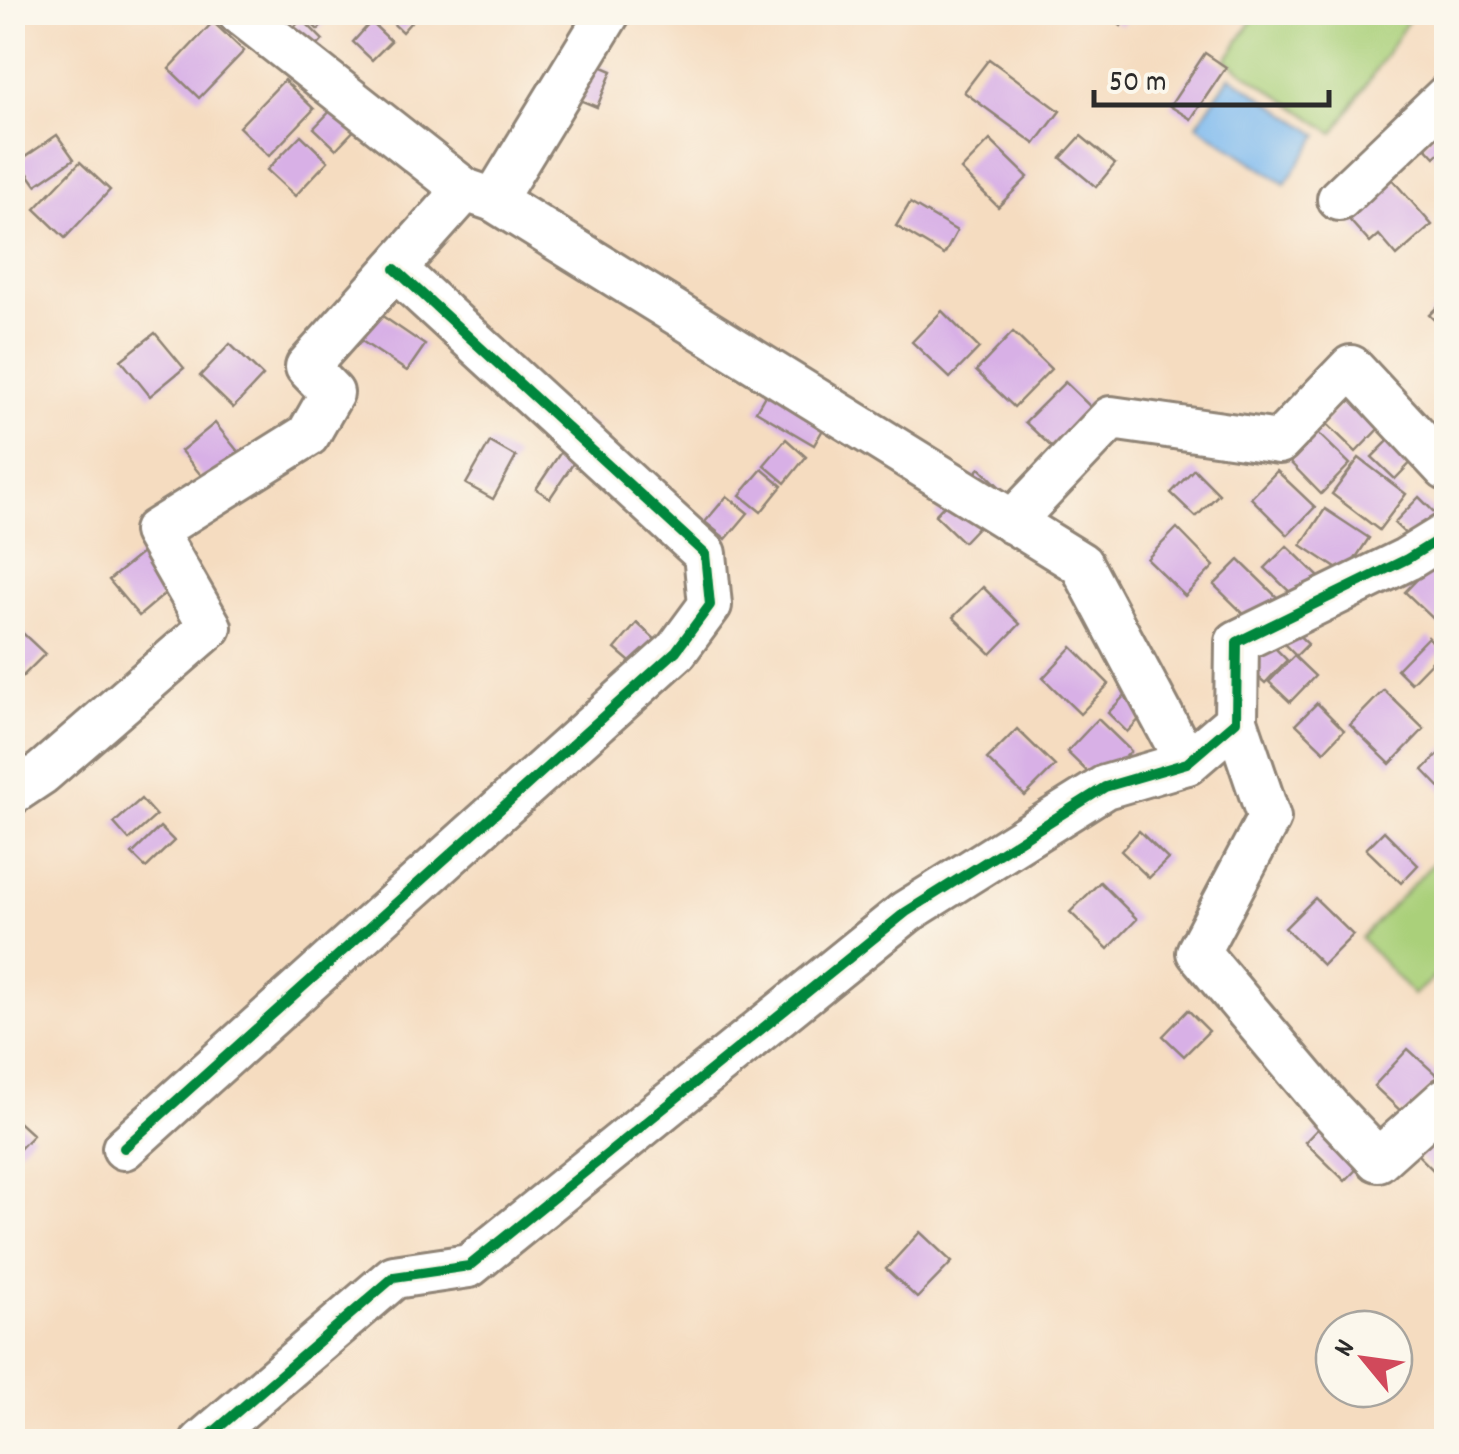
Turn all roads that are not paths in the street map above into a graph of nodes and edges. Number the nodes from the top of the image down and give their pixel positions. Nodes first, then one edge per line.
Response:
1 (239, 12) edge
2 (609, 12) edge
3 (1446, 97) edge
4 (480, 195) junction
5 (1339, 199) dead end
6 (395, 268) junction
7 (1446, 470) edge
8 (1012, 522) junction
9 (1446, 535) edge
10 (1236, 721) junction
11 (1188, 763) junction
12 (12, 794) edge
13 (1446, 1098) edge
14 (124, 1148) dead end
15 (202, 1442) edge

1 - 4 street
2 - 4 street
3 - 5 street
4 - 6 street
4 - 8 street
6 - 12 street
6 - 14 street
7 - 8 street
8 - 11 street
9 - 10 street
10 - 11 street
10 - 13 street
11 - 15 street

